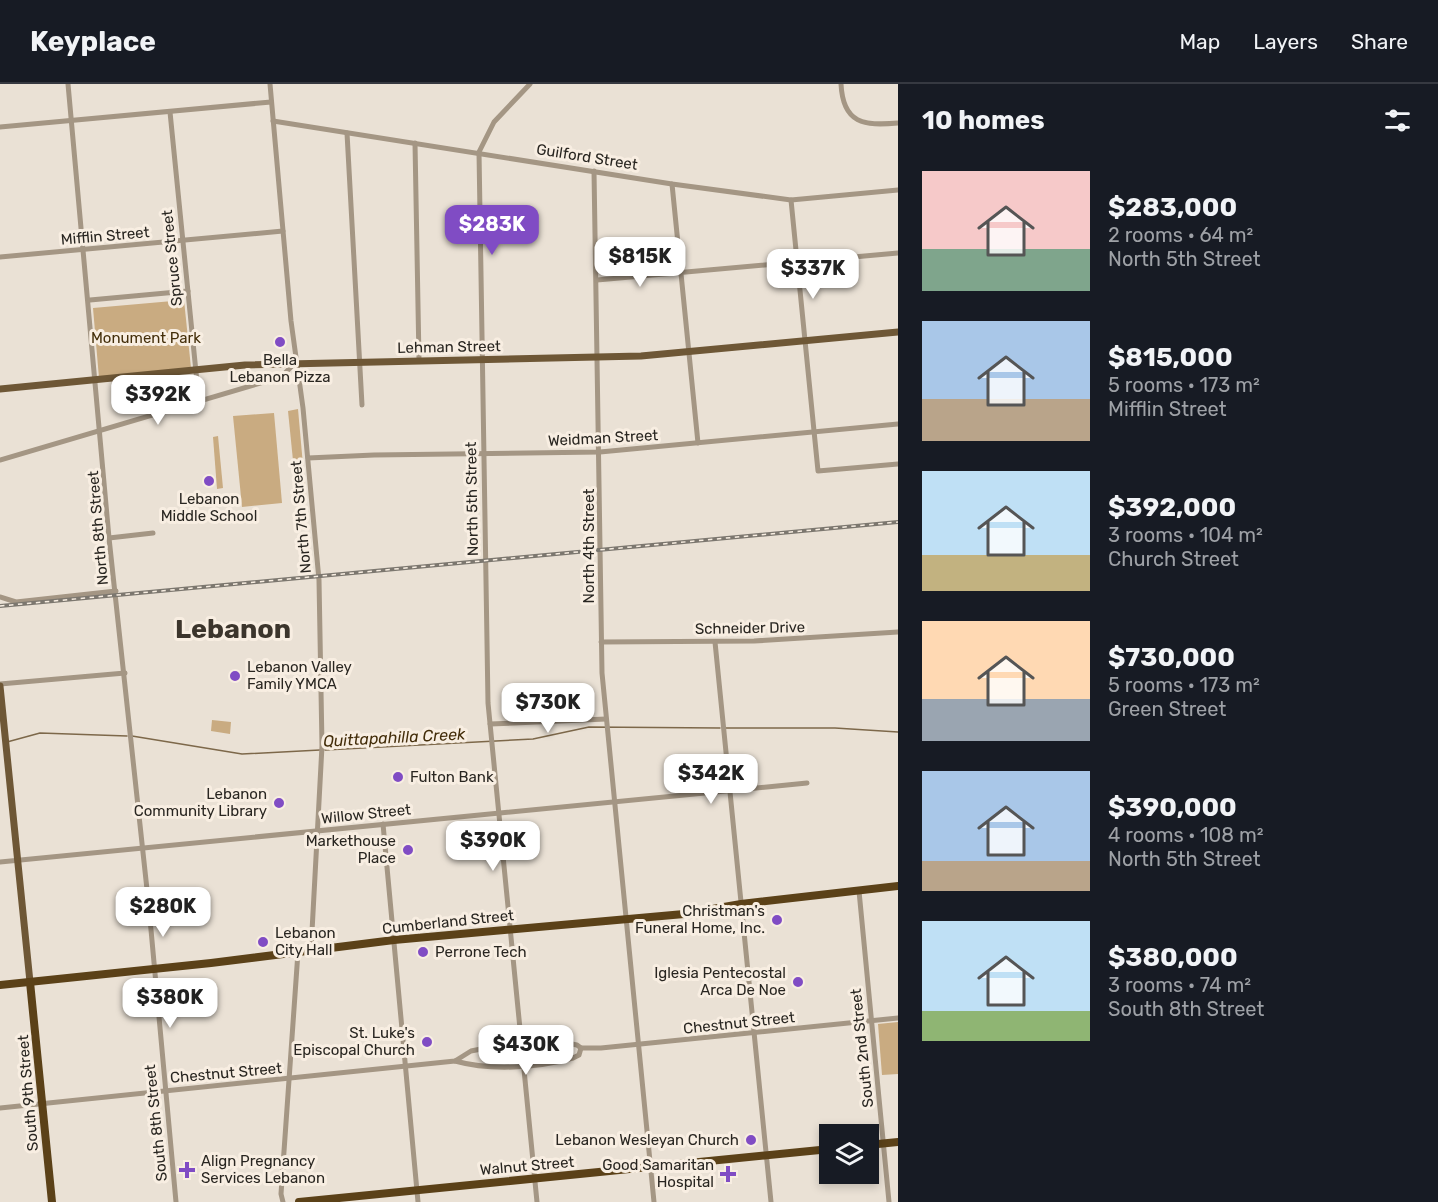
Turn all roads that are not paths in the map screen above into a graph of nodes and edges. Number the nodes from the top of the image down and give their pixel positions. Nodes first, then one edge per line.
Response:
1 (68, 84) edge
2 (270, 84) edge
3 (530, 84) edge
4 (841, 84) edge
5 (271, 102) junction
6 (170, 112) junction
7 (72, 120) junction
8 (273, 121) junction
9 (898, 123) edge
10 (0, 127) edge
11 (347, 133) junction
12 (415, 143) junction
13 (479, 152) junction
14 (594, 171) junction
15 (672, 184) junction
16 (898, 190) edge
17 (791, 200) junction
18 (283, 231) junction
19 (183, 240) junction
20 (84, 249) junction
21 (898, 253) edge
22 (0, 257) edge
23 (798, 263) junction
24 (681, 273) junction
25 (597, 280) junction
26 (188, 291) junction
27 (90, 300) junction
28 (898, 332) edge
29 (805, 340) junction
30 (689, 352) junction
31 (598, 358) junction
32 (419, 360) junction
33 (482, 360) junction
34 (296, 362) junction
35 (360, 362) junction
36 (196, 368) junction
37 (97, 381) junction
38 (0, 389) edge
39 (199, 402) junction
40 (362, 405) dead end
41 (898, 424) edge
42 (100, 429) junction
43 (814, 432) junction
44 (698, 443) junction
45 (600, 452) junction
46 (483, 453) junction
47 (308, 458) junction
48 (0, 460) edge
49 (898, 464) edge
50 (153, 533) dead end
51 (110, 538) junction
52 (116, 591) junction
53 (0, 597) edge
54 (898, 632) edge
55 (602, 642) junction
56 (715, 642) junction
57 (125, 673) junction
58 (0, 685) edge
59 (490, 724) junction
60 (606, 724) junction
61 (807, 783) dead end
62 (730, 791) junction
63 (614, 800) junction
64 (499, 812) junction
65 (382, 824) junction
66 (319, 831) junction
67 (142, 848) junction
68 (18, 860) junction
69 (0, 862) edge
70 (898, 886) edge
71 (859, 891) junction
72 (741, 904) junction
73 (626, 919) junction
74 (511, 930) junction
75 (394, 940) junction
76 (311, 950) junction
77 (298, 952) junction
78 (154, 970) junction
79 (30, 982) junction
80 (0, 985) edge
81 (898, 1018) edge
82 (872, 1021) junction
83 (756, 1033) junction
84 (639, 1044) junction
85 (522, 1046) junction
86 (581, 1048) junction
87 (455, 1061) junction
88 (405, 1065) junction
89 (524, 1065) junction
90 (289, 1079) junction
91 (164, 1090) junction
92 (42, 1102) junction
93 (0, 1107) edge
94 (898, 1142) edge
95 (884, 1143) junction
96 (879, 1144) edge
97 (819, 1150) edge
98 (767, 1156) junction
99 (651, 1168) junction
100 (536, 1180) junction
101 (416, 1191) junction
102 (52, 1202) edge
103 (176, 1202) edge
104 (283, 1202) edge
105 (299, 1202) edge
106 (418, 1202) edge
107 (537, 1202) edge
108 (654, 1202) edge
109 (771, 1202) edge
110 (889, 1202) edge

1 - 7 street, North 8th Street
2 - 5 street, North 7th Street
3 - 13 street, North 5th Street
4 - 9 street
5 - 6 street
5 - 8 street, North 7th Street
6 - 7 street
6 - 19 street, Spruce Street
7 - 10 street
7 - 20 street, North 8th Street
8 - 11 street, Guilford Street
8 - 18 street, North 7th Street
11 - 12 street, Guilford Street
11 - 35 street
12 - 13 street, Guilford Street
12 - 32 street
13 - 14 street, Guilford Street
13 - 33 street, North 5th Street
14 - 15 street, Guilford Street
14 - 25 street, North 4th Street
15 - 17 street, Guilford Street
15 - 24 street
16 - 17 street, Guilford Street
17 - 23 street
18 - 19 street, Mifflin Street
18 - 34 street, North 7th Street
19 - 20 street, Mifflin Street
19 - 26 street, Spruce Street
20 - 22 street, Mifflin Street
20 - 27 street, North 8th Street
21 - 23 street
23 - 24 street
23 - 29 street
24 - 25 street
24 - 30 street
25 - 31 street, North 4th Street
26 - 27 street
26 - 36 street, Spruce Street
27 - 37 street, North 8th Street
28 - 29 main road, Lehman Street
29 - 30 main road, Lehman Street
29 - 43 street
30 - 31 main road, Lehman Street
30 - 44 street
31 - 33 main road, Lehman Street
31 - 45 street, North 4th Street
32 - 33 main road, Lehman Street
32 - 35 main road, Lehman Street
33 - 46 street, North 5th Street
34 - 35 main road, Lehman Street
34 - 36 main road, Lehman Street
34 - 39 street
34 - 47 street, North 7th Street
35 - 40 street
36 - 37 main road, Lehman Street
36 - 39 street, Spruce Street
37 - 38 main road, Lehman Street
37 - 42 street, North 8th Street
39 - 42 street
41 - 43 street, Weidman Street
42 - 48 street
42 - 51 street, North 8th Street
43 - 44 street, Weidman Street
43 - 49 street
44 - 45 street, Weidman Street
45 - 46 street, Weidman Street
45 - 55 street, North 4th Street
46 - 47 street, Weidman Street
46 - 59 street, North 5th Street
47 - 66 street, North 7th Street
50 - 51 street
51 - 52 street, North 8th Street
52 - 53 street
52 - 57 street, North 8th Street
54 - 56 street, Schneider Drive
55 - 56 street, Schneider Drive
55 - 60 street, North 4th Street
56 - 62 street
57 - 58 street
57 - 67 street, North 8th Street
58 - 68 main road
59 - 60 street
59 - 64 street, North 5th Street
60 - 63 street, North 4th Street
61 - 62 street, Willow Street
62 - 63 street, Willow Street
62 - 72 street
63 - 64 street, Willow Street
63 - 73 street, North 4th Street
64 - 65 street, Willow Street
64 - 74 street, North 5th Street
65 - 66 street, Willow Street
65 - 75 street
66 - 67 street, Willow Street
66 - 76 street, North 7th Street
67 - 68 street, Willow Street
67 - 78 street, North 8th Street
68 - 69 street, Willow Street
68 - 79 main road
70 - 71 highway, Cumberland Street
71 - 72 highway, Cumberland Street
71 - 82 street, South 2nd Street
72 - 73 highway, Cumberland Street
72 - 83 street
73 - 74 highway, Cumberland Street
73 - 84 street, North 4th Street
74 - 75 highway, Cumberland Street
74 - 85 street, North 5th Street
75 - 76 highway, Cumberland Street
75 - 88 street
76 - 77 highway, Cumberland Street
77 - 78 highway, Cumberland Street
77 - 90 street
78 - 79 highway, Cumberland Street
78 - 91 street, South 8th Street
79 - 80 highway, Cumberland Street
79 - 92 highway, South 9th Street
81 - 82 street, Chestnut Street
82 - 83 street, Chestnut Street
82 - 95 street, South 2nd Street
83 - 84 street, Chestnut Street
83 - 98 street
84 - 86 street, Chestnut Street
84 - 99 street, North 4th Street
85 - 86 street, Chestnut Street
85 - 87 street, Chestnut Street
85 - 89 street, North 5th Street
86 - 89 street, Chestnut Street
87 - 88 street, Chestnut Street
87 - 89 street, Chestnut Street
88 - 90 street, Chestnut Street
88 - 101 street
89 - 100 street, North 5th Street
90 - 91 street, Chestnut Street
90 - 104 street
91 - 92 street, Chestnut Street
91 - 103 street, South 8th Street
92 - 93 street, Chestnut Street
92 - 102 highway, South 9th Street
94 - 95 highway
95 - 96 highway
95 - 110 street, South 2nd Street
97 - 98 highway, Walnut Street
98 - 99 highway, Walnut Street
98 - 109 street
99 - 100 highway, Walnut Street
99 - 108 street, North 4th Street
100 - 101 highway, Walnut Street
100 - 107 street, North 5th Street
101 - 105 highway, Walnut Street
101 - 106 street

